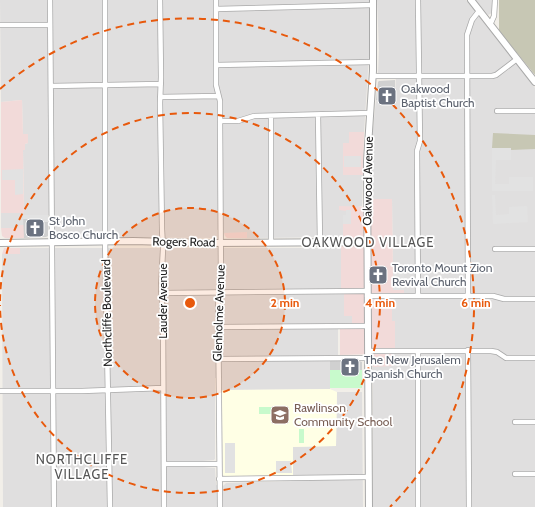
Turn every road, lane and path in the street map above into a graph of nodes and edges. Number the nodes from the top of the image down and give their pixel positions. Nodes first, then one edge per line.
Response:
1 (50, 0) edge
2 (104, 0) edge
3 (160, 0) edge
4 (216, 0) edge
5 (418, 0) edge
6 (470, 0) edge
7 (495, 0) edge
8 (373, 3) edge
9 (216, 9) junction
10 (479, 11) junction
11 (0, 25) edge
12 (50, 25) junction
13 (490, 25) junction
14 (517, 59) junction
15 (373, 62) junction
16 (216, 64) junction
17 (373, 76) junction
18 (419, 76) junction
19 (468, 76) junction
20 (535, 82) edge
21 (105, 84) junction
22 (160, 84) junction
23 (51, 86) junction
24 (218, 96) junction
25 (160, 97) junction
26 (497, 111) dead end
27 (535, 111) edge
28 (370, 114) junction
29 (318, 115) junction
30 (271, 116) junction
31 (220, 121) junction
32 (106, 242) junction
33 (163, 242) junction
34 (271, 242) junction
35 (320, 242) junction
36 (367, 242) junction
37 (0, 243) edge
38 (52, 243) junction
39 (221, 243) junction
40 (535, 248) edge
41 (496, 249) dead end
42 (162, 293) junction
43 (219, 293) junction
44 (367, 294) junction
45 (418, 296) junction
46 (468, 296) junction
47 (535, 299) edge
48 (368, 326) junction
49 (218, 327) junction
50 (468, 350) junction
51 (368, 351) junction
52 (418, 351) junction
53 (367, 358) junction
54 (535, 358) edge
55 (218, 359) junction
56 (164, 388) junction
57 (108, 390) junction
58 (53, 391) junction
59 (0, 392) edge
60 (515, 422) dead end
61 (535, 422) edge
62 (164, 464) junction
63 (219, 464) junction
64 (515, 474) dead end
65 (535, 474) edge
66 (368, 477) junction
67 (219, 479) junction
68 (54, 507) edge
69 (110, 507) edge
70 (164, 507) edge
71 (220, 507) edge
72 (369, 507) edge
73 (418, 507) edge
74 (469, 507) edge

1 - 12 street
2 - 21 street, Northcliffe Boulevard
3 - 22 street, Lauder Avenue
4 - 9 street, Glenholme Avenue
5 - 18 street
6 - 10 street
7 - 13 street
8 - 9 street
8 - 15 street, Oakwood Avenue
9 - 16 street, Glenholme Avenue
10 - 13 street
10 - 19 street
11 - 12 street
12 - 23 street
13 - 14 street
14 - 19 street
14 - 20 street
15 - 16 street
15 - 17 street, Oakwood Avenue
16 - 24 street, Glenholme Avenue
17 - 18 street
17 - 28 street, Oakwood Avenue
18 - 19 street
18 - 45 street
19 - 46 street
21 - 22 street
21 - 23 street
21 - 32 street, Northcliffe Boulevard
22 - 25 street, Lauder Avenue
23 - 38 street
24 - 25 street
24 - 31 street, Glenholme Avenue
25 - 33 street, Lauder Avenue
26 - 27 street
28 - 29 street
28 - 36 street, Oakwood Avenue
29 - 30 street
29 - 35 street
30 - 31 street
30 - 34 street
31 - 39 street, Glenholme Avenue
32 - 33 street, Rogers Road
32 - 38 street, Rogers Road
32 - 57 street, Northcliffe Boulevard
33 - 39 street, Rogers Road
33 - 42 street, Lauder Avenue
34 - 35 street, Rogers Road
34 - 39 street, Rogers Road
35 - 36 street, Rogers Road
36 - 44 street, Oakwood Avenue
37 - 38 street, Rogers Road
38 - 58 street
39 - 43 street, Glenholme Avenue
40 - 41 street
42 - 43 street
42 - 56 street, Lauder Avenue
43 - 44 street
43 - 49 street, Glenholme Avenue
44 - 45 street
44 - 48 street, Oakwood Avenue
45 - 46 street
46 - 47 street
48 - 49 street
48 - 51 street, Oakwood Avenue
49 - 55 street, Glenholme Avenue
50 - 52 street
50 - 54 street
50 - 74 street
51 - 52 street
51 - 53 street, Oakwood Avenue
52 - 73 street
53 - 55 street
53 - 66 street, Oakwood Avenue
55 - 63 street, Glenholme Avenue
56 - 57 street
56 - 62 street, Lauder Avenue
57 - 58 street
57 - 69 street, Northcliffe Boulevard
58 - 59 street
58 - 68 street
60 - 61 street
62 - 63 street
62 - 70 street, Lauder Avenue
63 - 67 street, Glenholme Avenue
64 - 65 street
66 - 67 street
66 - 72 street, Oakwood Avenue
67 - 71 street, Glenholme Avenue

